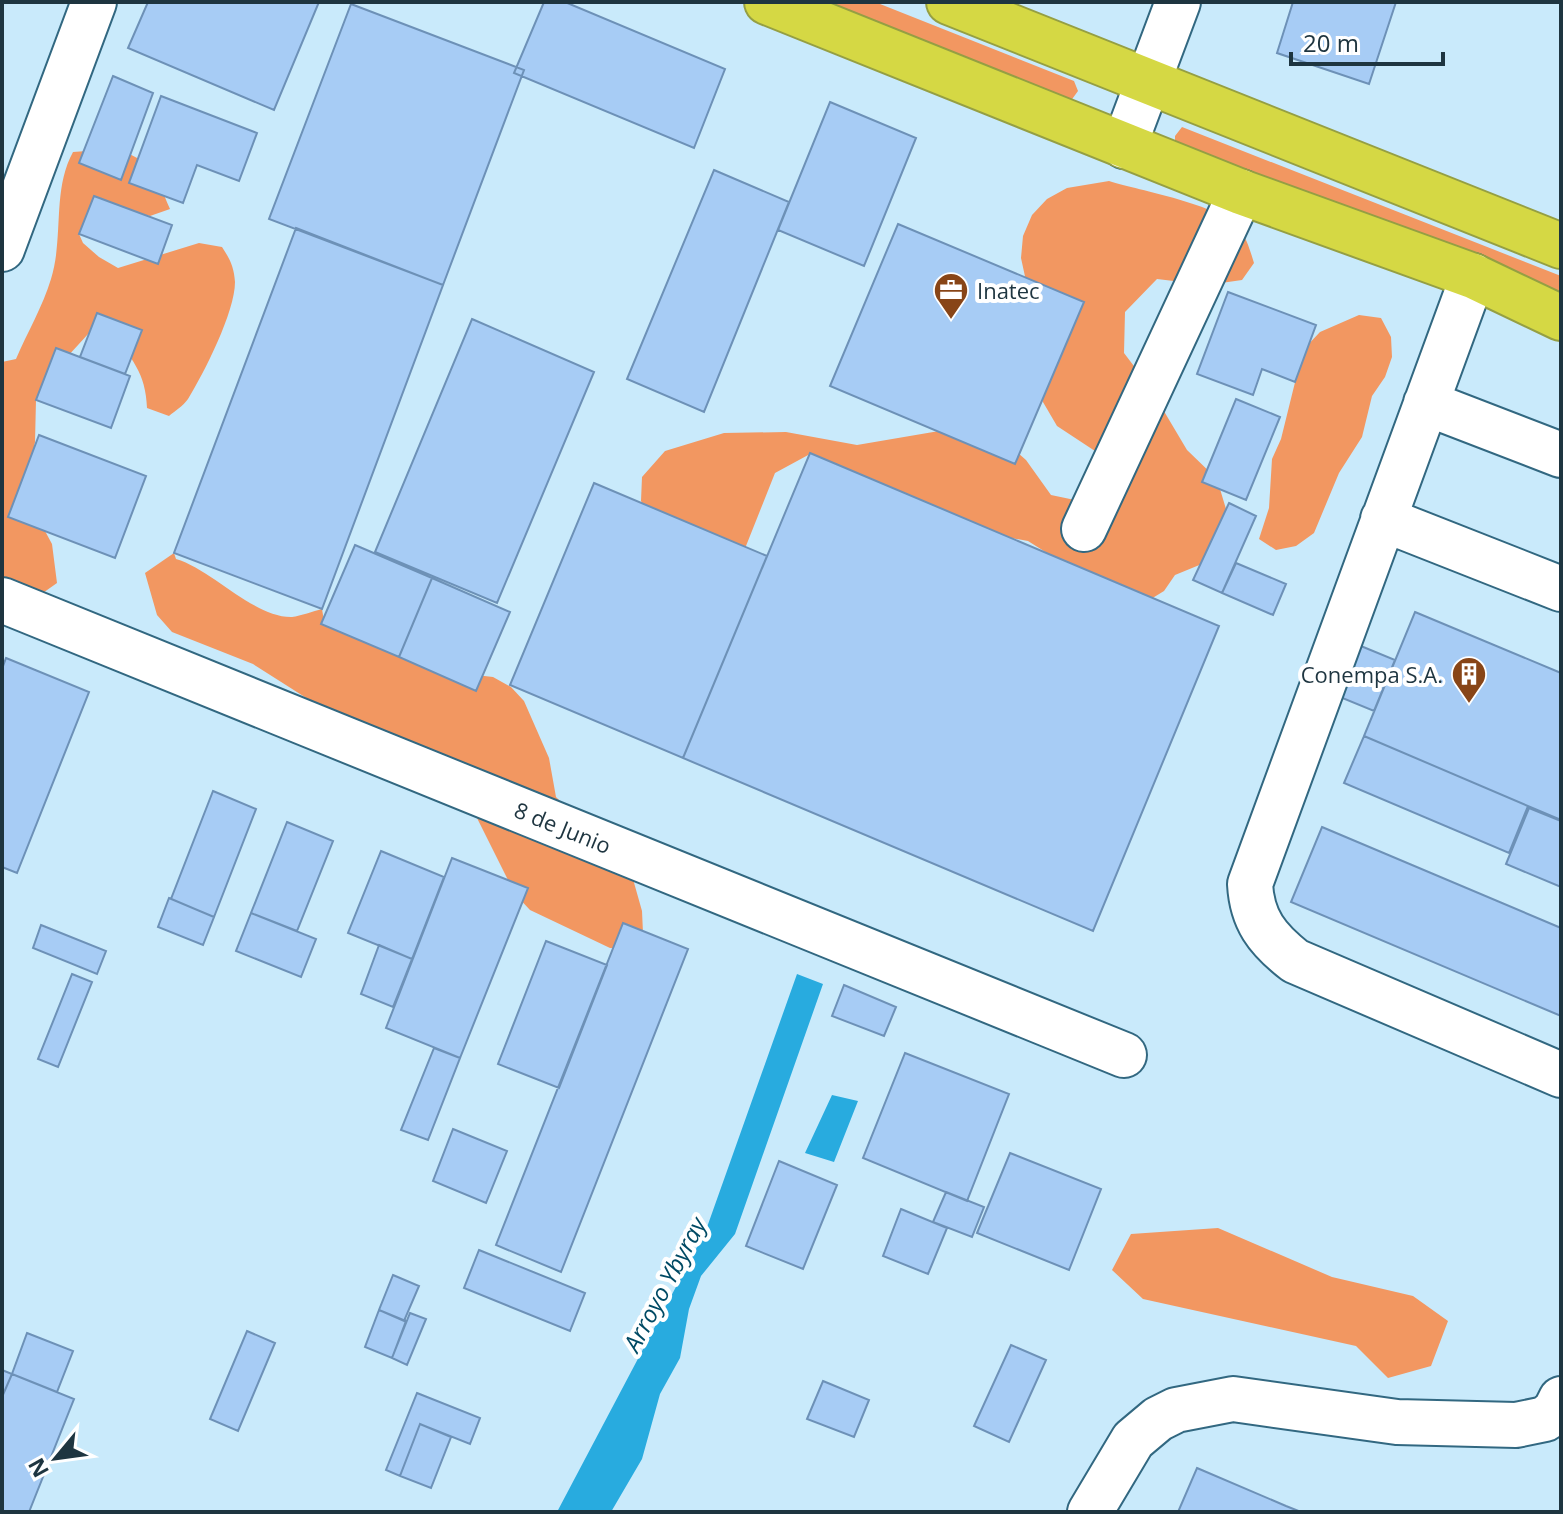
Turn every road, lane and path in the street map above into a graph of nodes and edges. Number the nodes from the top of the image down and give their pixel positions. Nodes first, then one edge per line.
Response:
1 (94, 2) edge
2 (767, 2) edge
3 (949, 2) edge
4 (1178, 2) edge
5 (1148, 84) junction
6 (1124, 146) junction
7 (1241, 192) junction
8 (1554, 243) edge
9 (2, 249) edge
10 (1473, 276) junction
11 (1543, 310) edge
12 (1426, 403) junction
13 (1561, 455) edge
14 (1383, 519) junction
15 (1084, 529) dead end
16 (1561, 589) edge
17 (2, 600) edge
18 (1124, 1055) dead end
19 (1561, 1075) edge
20 (1561, 1399) edge
21 (1090, 1512) edge

1 - 9 street
2 - 6 highway
3 - 5 highway
4 - 5 street
5 - 6 street
5 - 8 highway
6 - 7 highway
7 - 10 highway
7 - 15 street
8 - 11 highway
10 - 11 highway
10 - 12 street
12 - 13 street
12 - 14 street
14 - 16 street
14 - 19 street
17 - 18 street, 8 de Junio
20 - 21 street

